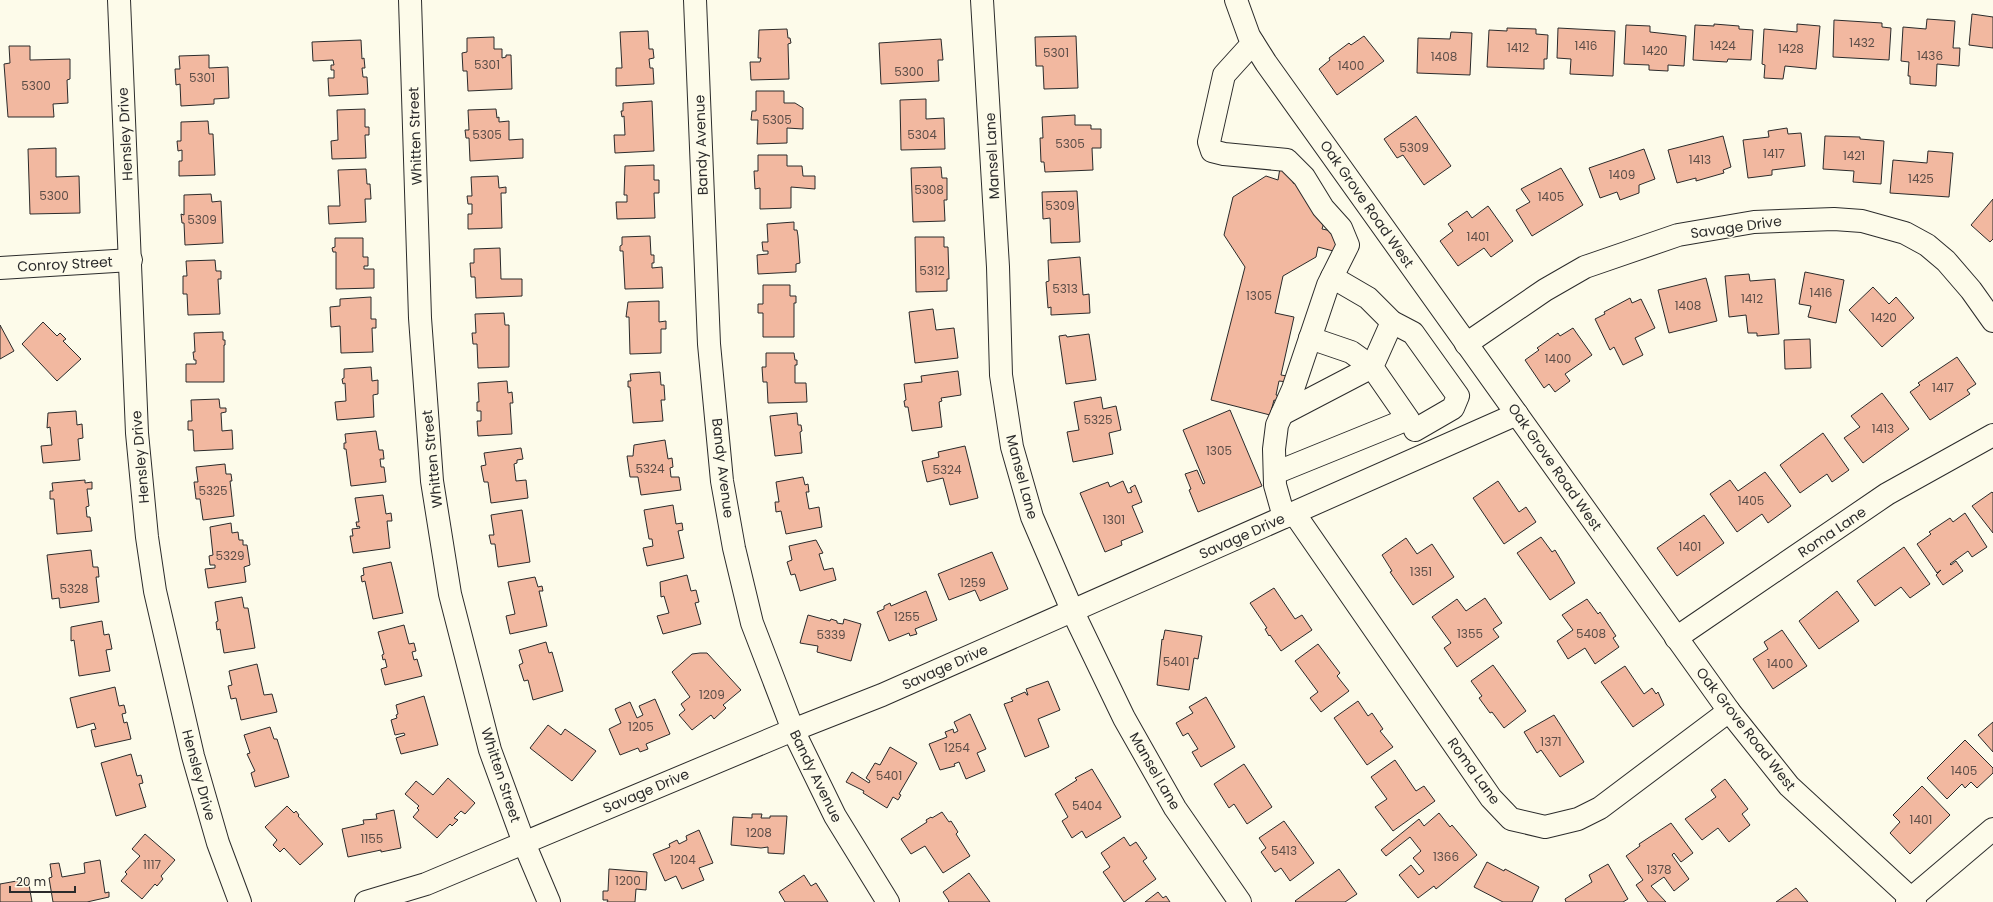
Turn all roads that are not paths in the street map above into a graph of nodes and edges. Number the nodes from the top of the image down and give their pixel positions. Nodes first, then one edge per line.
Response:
1 (118, 0) edge
2 (410, 0) edge
3 (695, 0) edge
4 (982, 0) edge
5 (1236, 0) edge
6 (1253, 43) junction
7 (1369, 206) junction
8 (1341, 228) junction
9 (131, 260) junction
10 (0, 268) edge
11 (1332, 277) junction
12 (1993, 321) edge
13 (1392, 322) junction
14 (1310, 338) junction
15 (1466, 344) junction
16 (1372, 367) junction
17 (1282, 414) junction
18 (1517, 414) junction
19 (1411, 425) junction
20 (1993, 435) edge
21 (1426, 454) junction
22 (1275, 479) junction
23 (1289, 515) junction
24 (1072, 610) junction
25 (1676, 638) junction
26 (1729, 711) junction
27 (793, 730) junction
28 (1993, 829) edge
29 (524, 843) junction
30 (1911, 901) edge
31 (240, 902) edge
32 (366, 902) edge
33 (549, 902) edge
34 (888, 902) edge
35 (1240, 902) edge

1 - 9 street, Hensley Drive
2 - 29 street, Whitten Street
3 - 27 street, Bandy Avenue
4 - 24 street, Mansel Lane
5 - 6 street, Oak Grove Road West
6 - 7 street, Oak Grove Road West
6 - 8 street
7 - 8 street
7 - 15 street, Oak Grove Road West
8 - 11 street, Roma Lane
9 - 10 street, Conroy Street
9 - 31 street, Hensley Drive
11 - 13 street
11 - 14 street, Roma Lane
12 - 15 street, Savage Drive
13 - 16 street
13 - 19 street
14 - 16 street
14 - 17 street, Roma Lane
15 - 18 street, Oak Grove Road West
16 - 17 street
16 - 19 street
17 - 22 street, Roma Lane
18 - 21 street, Savage Drive
18 - 25 street, Oak Grove Road West
19 - 21 street
19 - 22 street
20 - 25 street, Roma Lane
21 - 23 street, Savage Drive
22 - 23 street, Roma Lane
23 - 24 street, Savage Drive
23 - 26 street, Roma Lane
24 - 27 street, Savage Drive
24 - 35 street, Mansel Lane
25 - 26 street, Oak Grove Road West
26 - 30 street, Oak Grove Road West
27 - 29 street, Savage Drive
27 - 34 street, Bandy Avenue
28 - 30 street
29 - 32 street, Savage Drive
29 - 33 street, Whitten Street

